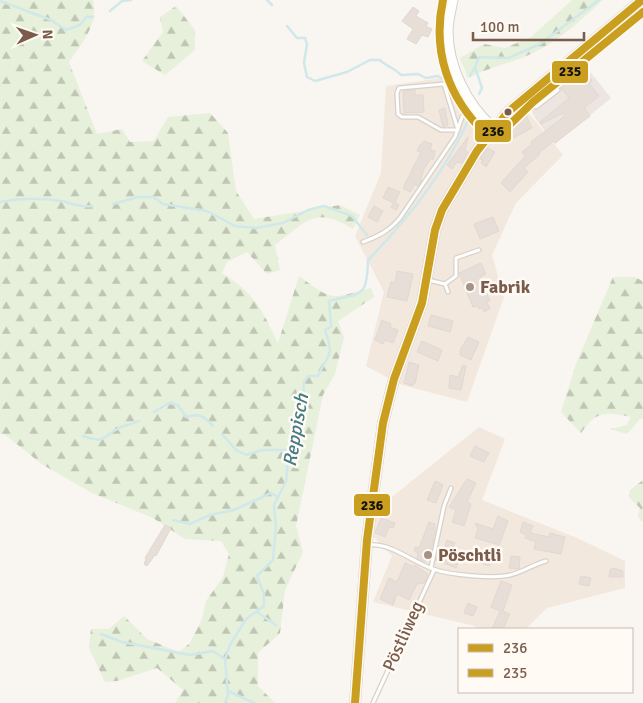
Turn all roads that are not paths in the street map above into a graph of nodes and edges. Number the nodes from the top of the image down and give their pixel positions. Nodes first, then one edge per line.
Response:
1 (453, 0) edge
2 (642, 0) edge
3 (548, 77) junction
4 (526, 95) junction
5 (475, 108) junction
6 (493, 128) junction
7 (458, 130) junction
8 (363, 242) dead end
9 (479, 250) dead end
10 (427, 280) junction
11 (445, 284) junction
12 (448, 292) dead end
13 (451, 488) dead end
14 (367, 545) junction
15 (546, 561) dead end
16 (433, 569) junction
17 (355, 703) edge
18 (373, 703) edge

1 - 5 street
2 - 3 main road
3 - 4 main road
3 - 4 lane
4 - 6 main road
5 - 6 street
5 - 7 lane
6 - 10 main road
7 - 7 lane
7 - 8 lane
9 - 11 lane
10 - 11 lane
10 - 14 main road
11 - 12 lane
13 - 16 lane, Pöstliweg
14 - 16 lane
14 - 17 main road
15 - 16 lane
16 - 18 lane, Pöstliweg

